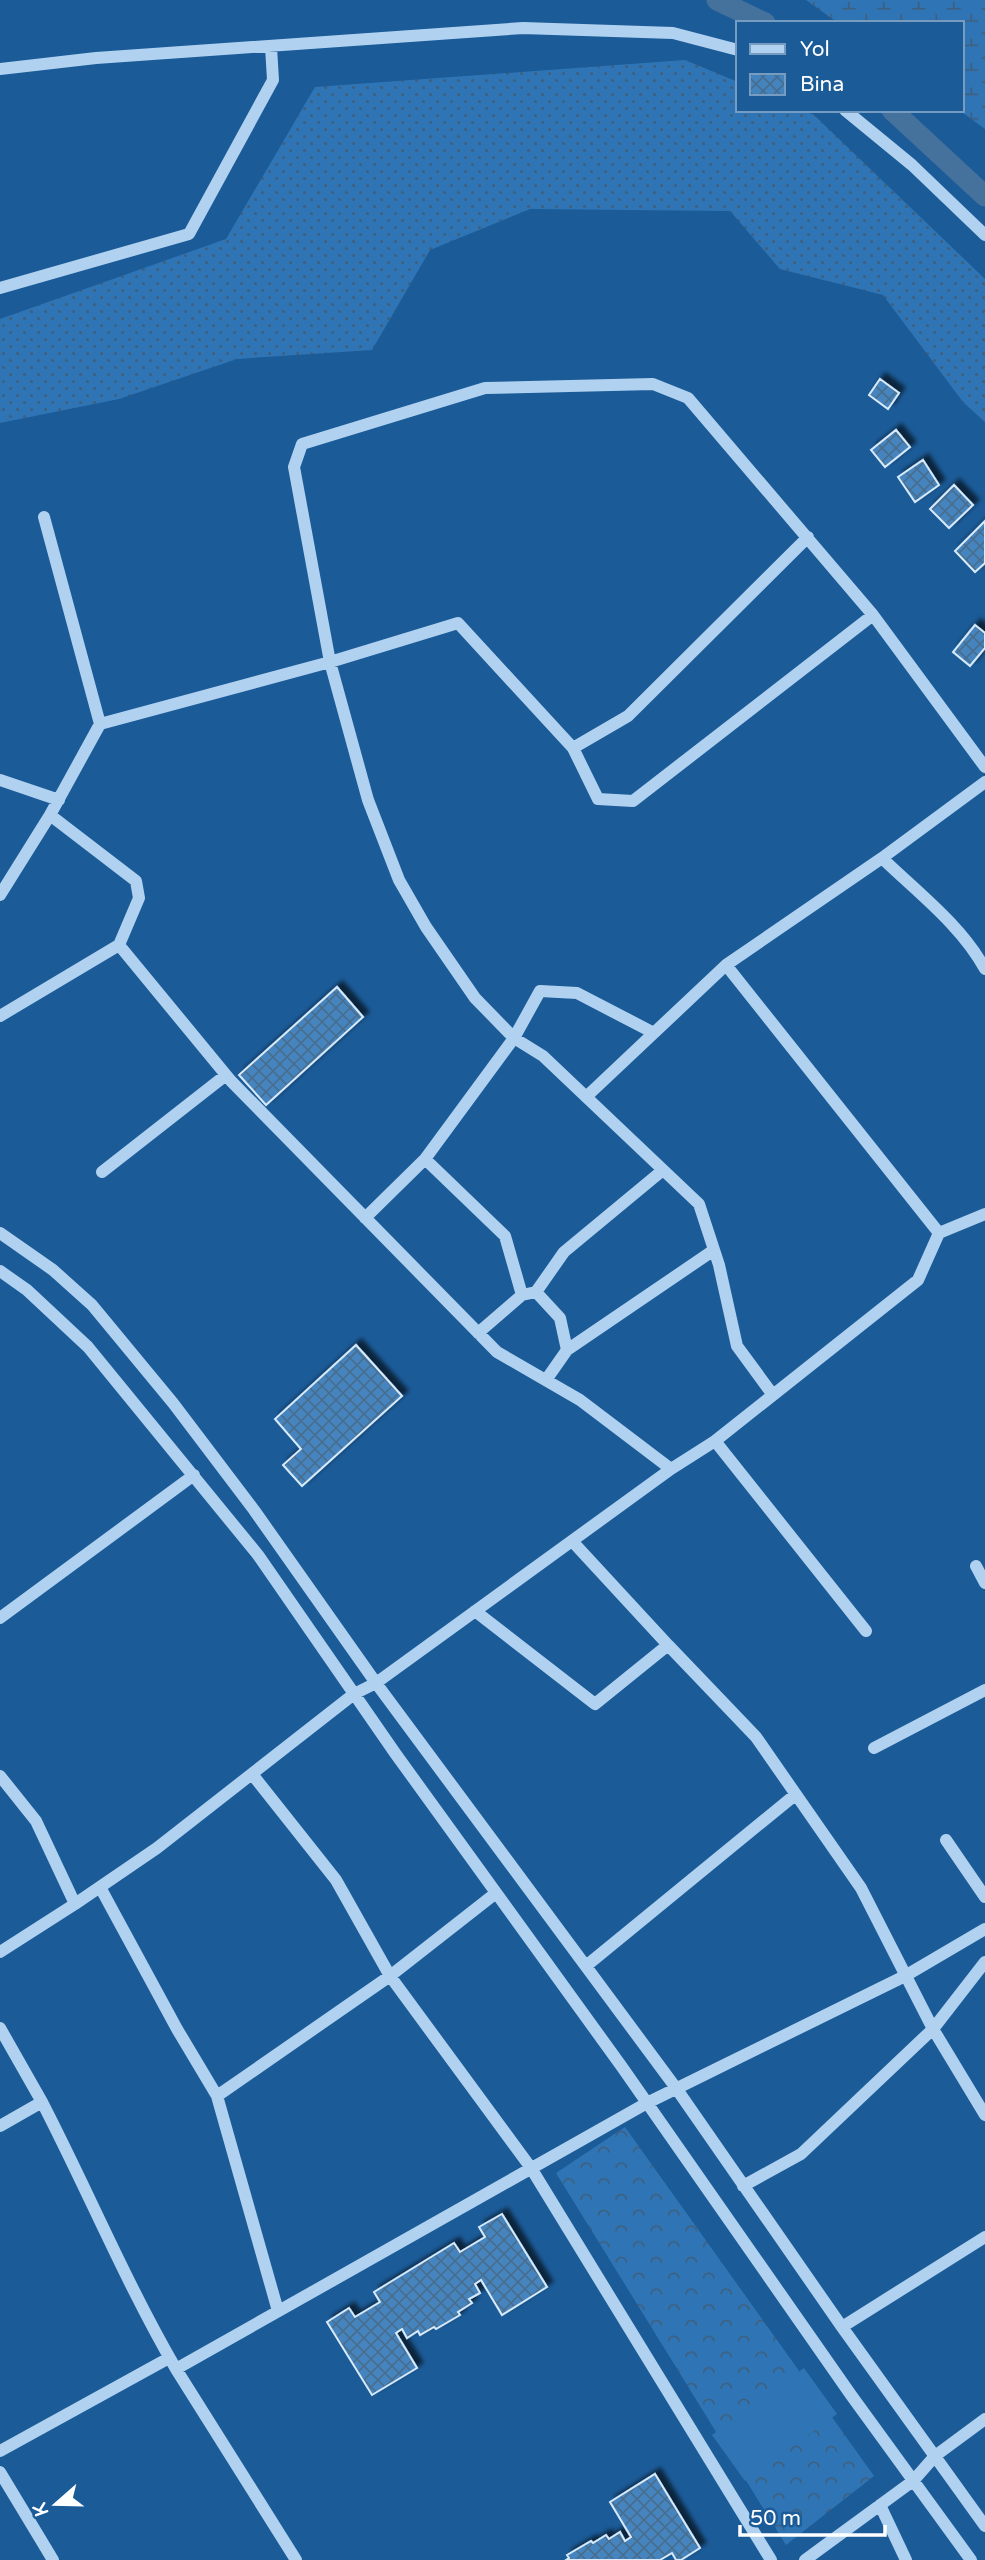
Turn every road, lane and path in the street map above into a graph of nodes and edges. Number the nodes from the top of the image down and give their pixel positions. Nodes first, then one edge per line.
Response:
1 (271, 47) junction
2 (736, 49) edge
3 (0, 69) edge
4 (847, 112) edge
5 (985, 235) edge
6 (0, 288) edge
7 (44, 517) dead end
8 (808, 537) junction
9 (873, 615) junction
10 (330, 662) junction
11 (100, 724) junction
12 (573, 748) junction
13 (985, 767) edge
14 (0, 779) edge
15 (985, 782) edge
16 (59, 800) junction
17 (50, 815) junction
18 (882, 858) junction
19 (0, 895) edge
20 (119, 945) junction
21 (726, 965) junction
22 (985, 969) edge
23 (0, 1016) edge
24 (654, 1033) junction
25 (514, 1038) junction
26 (226, 1075) junction
27 (586, 1097) junction
28 (425, 1158) junction
29 (663, 1170) junction
30 (102, 1172) dead end
31 (985, 1214) edge
32 (365, 1218) junction
33 (0, 1233) edge
34 (939, 1233) junction
35 (714, 1250) junction
36 (0, 1270) edge
37 (536, 1292) junction
38 (522, 1295) junction
39 (478, 1333) junction
40 (567, 1350) junction
41 (546, 1380) junction
42 (773, 1395) junction
43 (715, 1441) junction
44 (671, 1469) junction
45 (194, 1475) junction
46 (572, 1541) junction
47 (976, 1566) dead end
48 (985, 1583) edge
49 (475, 1611) junction
50 (0, 1618) edge
51 (866, 1631) dead end
52 (668, 1645) junction
53 (376, 1683) junction
54 (985, 1690) edge
55 (355, 1694) junction
56 (874, 1748) dead end
57 (252, 1774) junction
58 (0, 1776) edge
59 (795, 1794) junction
60 (946, 1840) dead end
61 (100, 1887) junction
62 (496, 1893) junction
63 (985, 1897) edge
64 (75, 1904) junction
65 (985, 1929) edge
66 (0, 1952) edge
67 (985, 1962) edge
68 (586, 1966) junction
69 (390, 1976) junction
70 (905, 1976) junction
71 (0, 2028) edge
72 (933, 2029) junction
73 (676, 2088) junction
74 (217, 2096) junction
75 (41, 2102) junction
76 (647, 2103) junction
77 (985, 2115) edge
78 (0, 2126) edge
79 (531, 2168) junction
80 (743, 2186) junction
81 (985, 2237) edge
82 (278, 2311) junction
83 (842, 2327) junction
84 (172, 2363) junction
85 (985, 2419) edge
86 (0, 2451) edge
87 (935, 2456) junction
88 (0, 2472) edge
89 (914, 2481) junction
90 (880, 2505) junction
91 (985, 2526) edge
92 (53, 2560) edge
93 (296, 2560) edge
94 (771, 2560) edge
95 (805, 2560) edge
96 (906, 2560) edge
97 (971, 2560) edge

1 - 2 street
1 - 3 street
1 - 6 street
4 - 5 street
7 - 11 street
8 - 9 street
8 - 10 street
8 - 12 street
9 - 12 street
9 - 13 street
10 - 11 street
10 - 12 street
10 - 25 street
11 - 16 street
14 - 16 street
15 - 18 street
16 - 17 street
17 - 19 street
17 - 20 street
18 - 21 street
18 - 22 street
20 - 23 street
20 - 26 street
21 - 24 street
21 - 34 street
24 - 25 street
24 - 27 street
25 - 27 street
25 - 28 street
26 - 30 street
26 - 32 street
27 - 29 street
28 - 32 street
28 - 38 street
29 - 35 street
29 - 37 street
31 - 34 street
32 - 39 street
33 - 53 street
34 - 42 street
35 - 40 street
35 - 42 street
36 - 45 street
37 - 38 street
37 - 40 street
38 - 39 street
39 - 41 street
40 - 41 street
41 - 44 street
42 - 43 street
43 - 44 street
43 - 51 street
44 - 46 street
45 - 50 street
45 - 55 street
46 - 49 street
46 - 52 street
47 - 48 street
49 - 52 street
49 - 53 street
52 - 59 street
53 - 55 street
53 - 68 street
54 - 56 street
55 - 57 street
55 - 62 street
57 - 61 street
57 - 69 street
58 - 64 street
59 - 68 street
59 - 70 street
60 - 63 street
61 - 64 street
61 - 74 street
62 - 69 street
62 - 76 street
64 - 66 street
65 - 70 street
67 - 72 street
68 - 73 street
69 - 74 street
69 - 79 street
70 - 72 street
70 - 73 street
71 - 75 street
72 - 77 street
72 - 80 street
73 - 76 street
73 - 80 street
74 - 82 street
75 - 78 street
75 - 84 street
76 - 79 street
76 - 89 street
79 - 82 street
79 - 94 street
80 - 83 street
81 - 83 street
82 - 84 street
83 - 87 street
84 - 86 street
84 - 93 street
85 - 87 street
87 - 89 street
87 - 91 street
88 - 92 street
89 - 90 street
89 - 97 street
90 - 95 street
90 - 96 street

